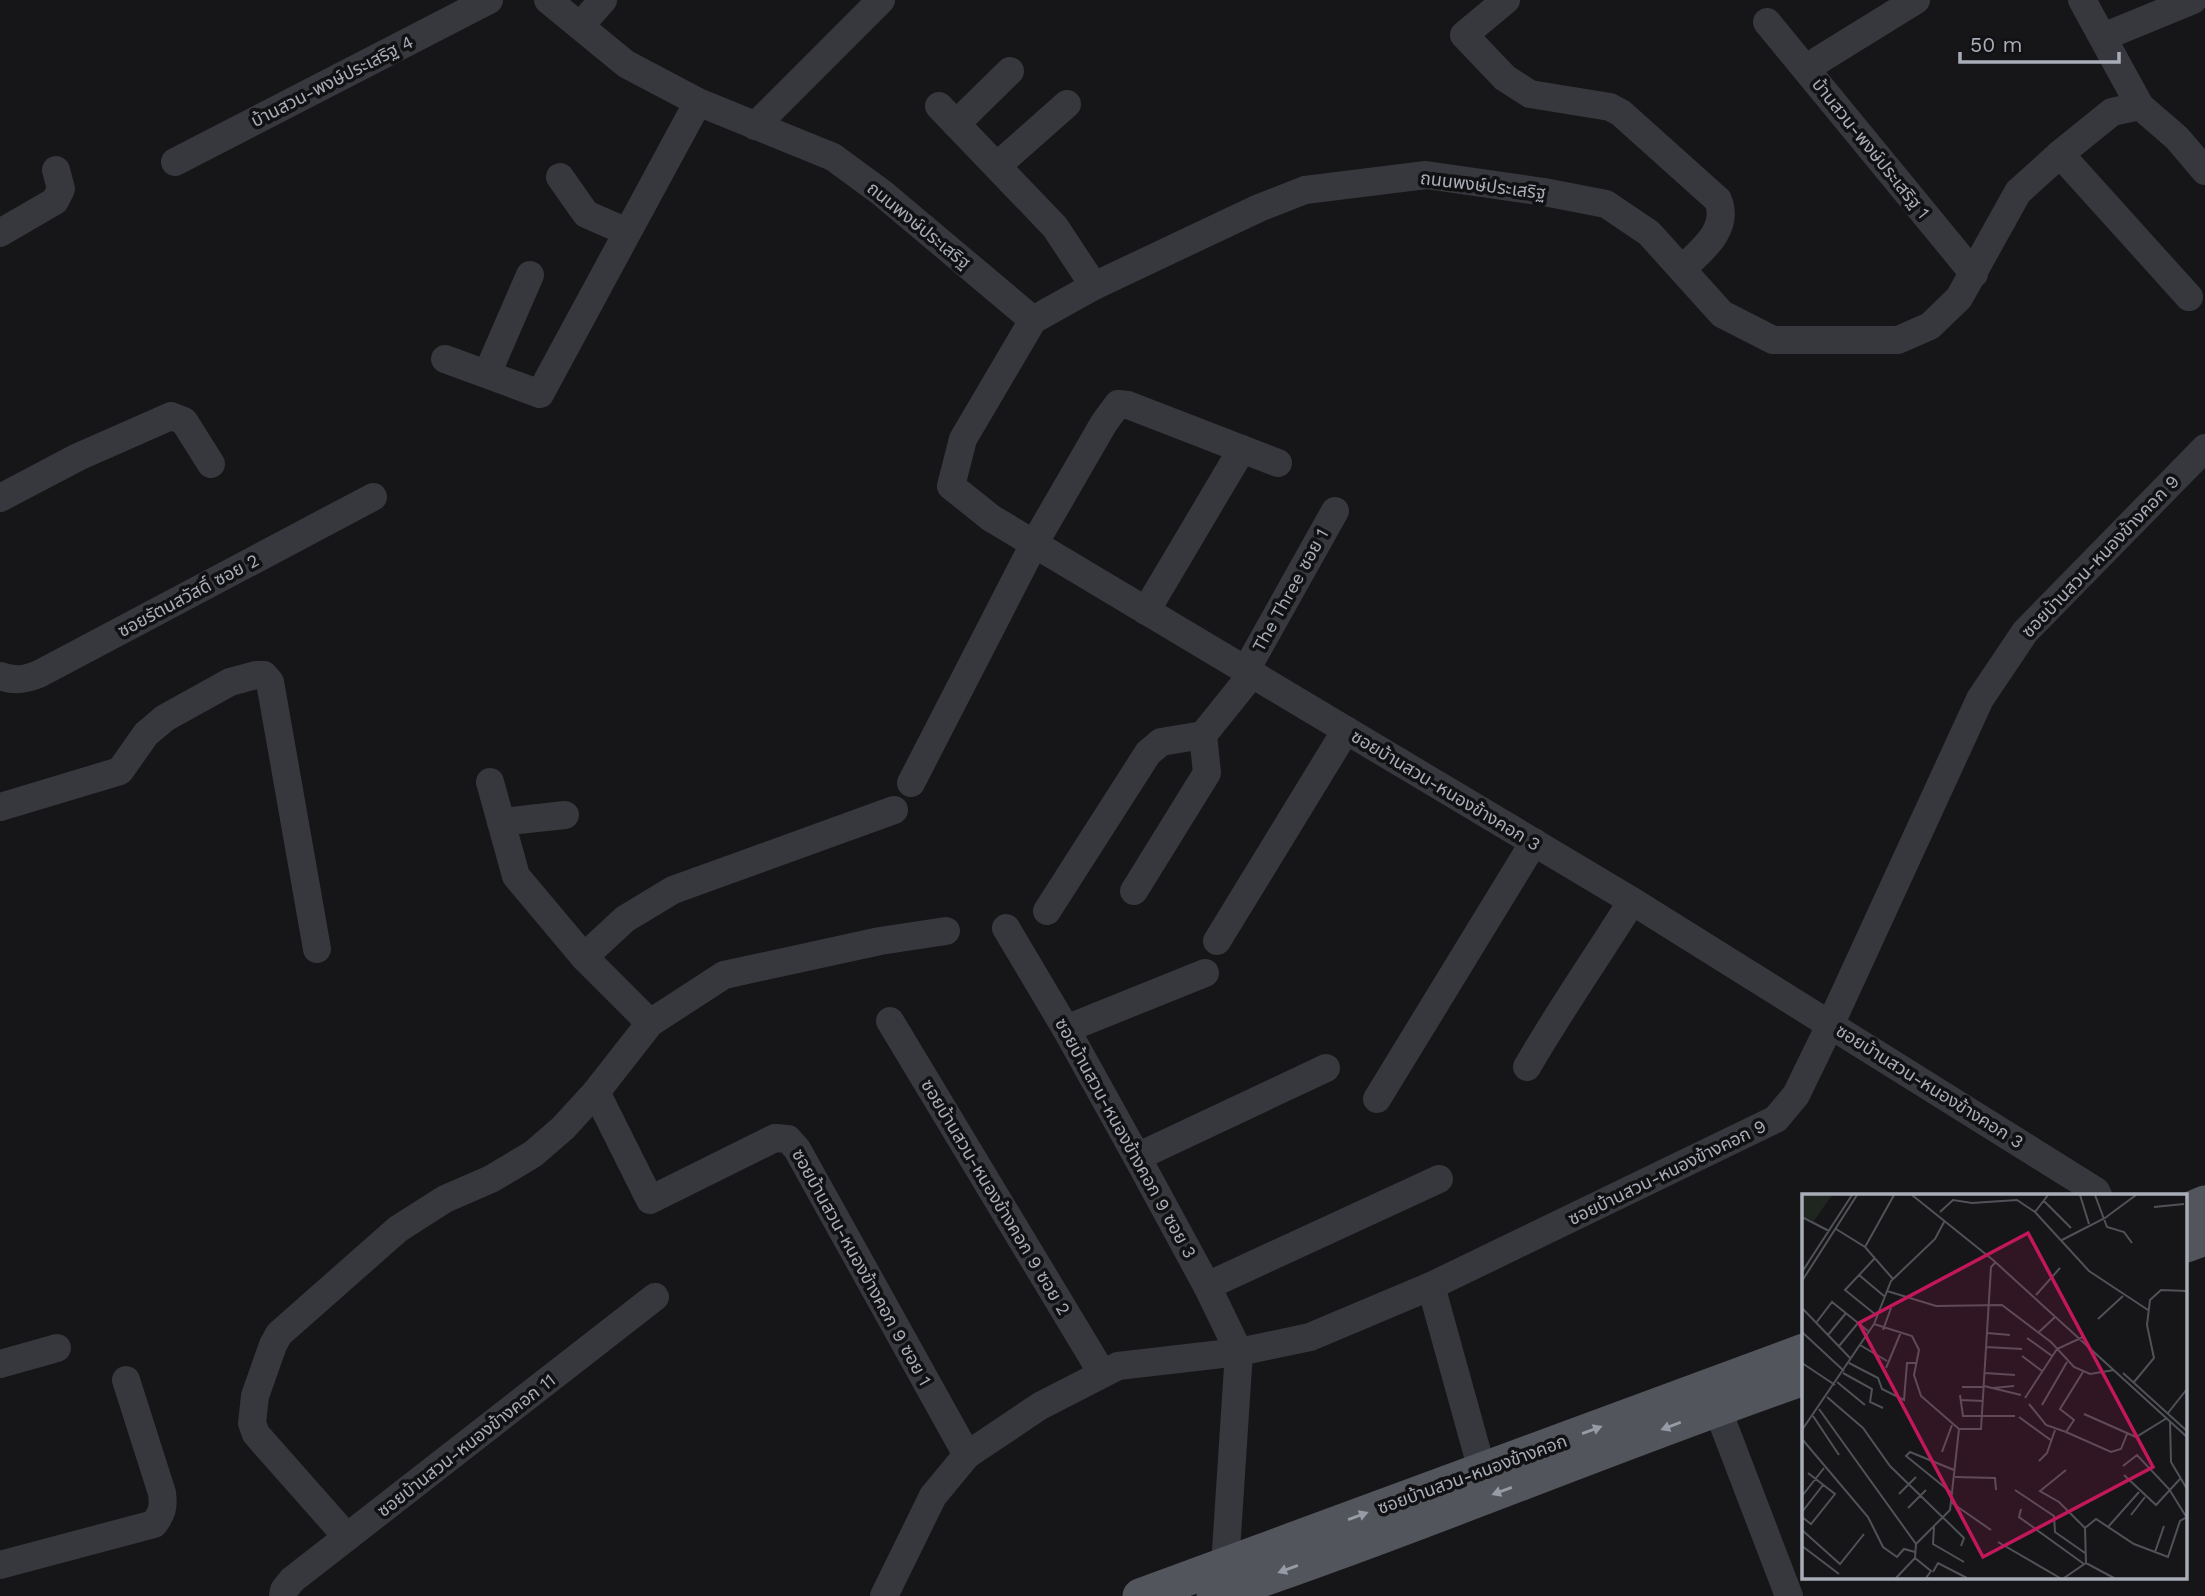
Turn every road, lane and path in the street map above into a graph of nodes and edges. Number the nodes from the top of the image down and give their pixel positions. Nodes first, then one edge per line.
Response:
1 (489, 0) edge
2 (548, 0) edge
3 (603, 0) edge
4 (881, 0) edge
5 (1506, 0) edge
6 (1916, 0) edge
7 (2082, 0) edge
8 (2193, 0) edge
9 (1767, 22) dead end
10 (580, 26) junction
11 (2104, 37) junction
12 (1819, 60) dead end
13 (1010, 71) dead end
14 (698, 102) junction
15 (1067, 104) dead end
16 (2140, 106) junction
17 (755, 125) junction
18 (2060, 154) junction
19 (2201, 160) edge
20 (175, 162) dead end
21 (997, 166) junction
22 (56, 170) dead end
23 (560, 177) dead end
24 (627, 232) junction
25 (0, 233) edge
26 (1682, 270) junction
27 (1974, 274) junction
28 (530, 275) dead end
29 (1094, 286) junction
30 (2189, 297) dead end
31 (1033, 320) junction
32 (445, 359) dead end
33 (487, 374) junction
34 (2205, 448) edge
35 (1242, 449) junction
36 (1278, 463) dead end
37 (211, 464) dead end
38 (373, 497) dead end
39 (0, 498) edge
40 (1335, 511) dead end
41 (1034, 544) junction
42 (1146, 611) junction
43 (1249, 672) junction
44 (0, 676) edge
45 (1346, 730) junction
46 (1203, 734) junction
47 (490, 782) dead end
48 (911, 783) dead end
49 (0, 807) edge
50 (894, 810) dead end
51 (565, 815) dead end
52 (501, 822) junction
53 (1534, 842) junction
54 (1134, 891) dead end
55 (1632, 901) junction
56 (1047, 911) dead end
57 (1006, 928) dead end
58 (946, 931) dead end
59 (1217, 941) dead end
60 (317, 949) dead end
61 (584, 957) junction
62 (1205, 972) dead end
63 (890, 1021) dead end
64 (650, 1023) junction
65 (1831, 1023) junction
66 (1066, 1029) junction
67 (1527, 1067) dead end
68 (1326, 1068) dead end
69 (596, 1093) junction
70 (1377, 1099) dead end
71 (1137, 1157) junction
72 (1439, 1179) dead end
73 (2098, 1194) edge
74 (2205, 1203) edge
75 (2188, 1210) edge
76 (2205, 1238) edge
77 (2188, 1244) edge
78 (1207, 1286) junction
79 (1431, 1286) junction
80 (655, 1297) dead end
81 (57, 1348) dead end
82 (1239, 1352) junction
83 (1802, 1352) edge
84 (0, 1364) edge
85 (1102, 1373) junction
86 (1802, 1379) edge
87 (126, 1380) dead end
88 (1717, 1408) junction
89 (967, 1455) junction
90 (1482, 1470) junction
91 (347, 1537) junction
92 (0, 1565) edge
93 (1223, 1584) edge
94 (283, 1596) edge
95 (884, 1596) edge
96 (1140, 1596) edge
97 (1789, 1596) edge

1 - 20 street, บ้านสวน-พงษ์ประเสริฐ 4
2 - 10 street, ถนนพงษ์ประเสริฐ
3 - 10 street
4 - 17 street
5 - 26 street
6 - 12 street
7 - 11 street
8 - 11 street
9 - 27 street, บ้านสวน-พงษ์ประเสริฐ 1
10 - 14 street, ถนนพงษ์ประเสริฐ
11 - 16 street
13 - 21 street
14 - 17 street, ถนนพงษ์ประเสริฐ
14 - 24 street
15 - 21 street
16 - 18 street, ถนนพงษ์ประเสริฐ
16 - 19 street
17 - 31 street, ถนนพงษ์ประเสริฐ
18 - 27 street, ถนนพงษ์ประเสริฐ
18 - 30 street
21 - 29 street
22 - 25 street
23 - 24 street
24 - 33 street
26 - 27 street, ถนนพงษ์ประเสริฐ
26 - 29 street, ถนนพงษ์ประเสริฐ
28 - 33 street
29 - 31 street, ถนนพงษ์ประเสริฐ
31 - 41 street, ซอยบ้านสวน-หนองข้างคอก 3
32 - 33 street
34 - 65 street, ซอยบ้านสวน-หนองข้างคอก 9
35 - 36 street
35 - 41 street
35 - 42 street
37 - 39 street
38 - 44 street, ซอยรัตนสวัสดิ์ ซอย 2
40 - 43 street, The Three ซอย 1
41 - 42 street, ซอยบ้านสวน-หนองข้างคอก 3
41 - 48 street
42 - 43 street, ซอยบ้านสวน-หนองข้างคอก 3
43 - 45 street, ซอยบ้านสวน-หนองข้างคอก 3
43 - 46 street, The Three ซอย 1
45 - 53 street, ซอยบ้านสวน-หนองข้างคอก 3
45 - 59 street
46 - 54 street
46 - 56 street
47 - 52 street
49 - 60 street
50 - 61 street
51 - 52 street
52 - 61 street
53 - 55 street, ซอยบ้านสวน-หนองข้างคอก 3
53 - 70 street
55 - 65 street, ซอยบ้านสวน-หนองข้างคอก 3
55 - 67 street
57 - 66 street, ซอยบ้านสวน-หนองข้างคอก 9 ซอย 3
58 - 64 street
61 - 64 street
62 - 66 street
63 - 85 street, ซอยบ้านสวน-หนองข้างคอก 9 ซอย 2
64 - 69 street
65 - 73 street, ซอยบ้านสวน-หนองข้างคอก 3
65 - 79 street, ซอยบ้านสวน-หนองข้างคอก 9
66 - 71 street, ซอยบ้านสวน-หนองข้างคอก 9 ซอย 3
68 - 71 street
69 - 89 street, ซอยบ้านสวน-หนองข้างคอก 9 ซอย 1
69 - 91 street
71 - 78 street, ซอยบ้านสวน-หนองข้างคอก 9 ซอย 3
72 - 78 street
74 - 75 main road
76 - 77 main road
78 - 82 street, ซอยบ้านสวน-หนองข้างคอก 9 ซอย 3
79 - 82 street, ซอยบ้านสวน-หนองข้างคอก 9
79 - 90 street
80 - 91 street, ซอยบ้านสวน-หนองข้างคอก 11
81 - 84 street
82 - 85 street, ซอยบ้านสวน-หนองข้างคอก 9
82 - 93 street
90 -> 83 main road, ซอยบ้านสวน-หนองข้างคอก
85 - 89 street, ซอยบ้านสวน-หนองข้างคอก 9
86 - 88 main road, ซอยบ้านสวน-หนองข้างคอก
87 - 92 street
88 -> 93 main road, ซอยบ้านสวน-หนองข้างคอก
88 - 97 street
89 - 95 street, ซอยบ้านสวน-หนองข้างคอก 9
93 -> 90 main road, ซอยบ้านสวน-หนองข้างคอก
91 - 94 street, ซอยบ้านสวน-หนองข้างคอก 11
93 - 96 main road, ซอยบ้านสวน-หนองข้างคอก

